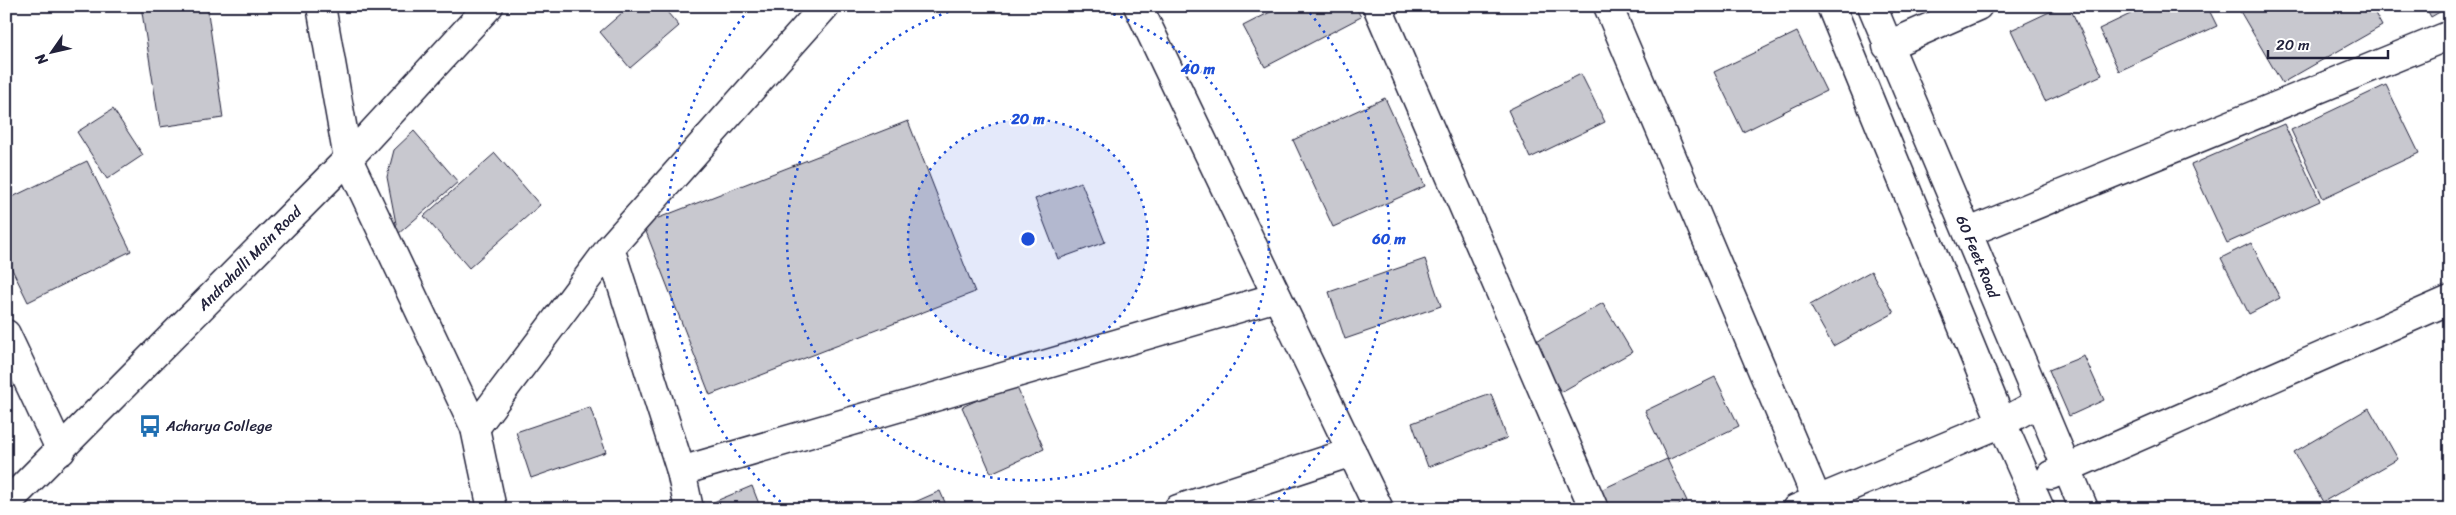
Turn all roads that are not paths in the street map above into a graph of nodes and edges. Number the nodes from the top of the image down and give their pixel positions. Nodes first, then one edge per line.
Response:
1 (321, 6) edge
2 (489, 6) edge
3 (825, 6) edge
4 (1138, 6) edge
5 (1377, 6) edge
6 (1608, 6) edge
7 (1832, 6) edge
8 (1872, 6) edge
9 (1978, 6) edge
10 (2450, 35) edge
11 (1887, 46) junction
12 (348, 159) junction
13 (1969, 232) junction
14 (610, 248) junction
15 (1277, 296) junction
16 (2448, 307) edge
17 (6, 334) edge
18 (2038, 402) junction
19 (2002, 423) junction
20 (475, 428) junction
21 (61, 451) junction
22 (1352, 452) junction
23 (2066, 468) junction
24 (681, 471) junction
25 (2035, 497) edge
26 (6, 504) edge
27 (1812, 506) edge
28 (492, 509) edge
29 (689, 509) edge
30 (1178, 509) edge
31 (1379, 509) edge
32 (1594, 509) edge
33 (2084, 509) edge

1 - 12 street
2 - 12 street, Andrahalli Main Road
3 - 14 street
4 - 15 street
5 - 32 street
6 - 27 street
7 - 19 street
8 - 11 street, 60 Feet Road
9 - 11 street
10 - 13 street
11 - 13 street, 60 Feet Road
12 - 20 street
12 - 21 street, Andrahalli Main Road
13 - 18 street, 60 Feet Road
14 - 20 street
14 - 24 street
15 - 22 street
15 - 24 street
16 - 23 street
17 - 21 street
18 - 19 street
18 - 23 street, 60 Feet Road
19 - 25 street
19 - 27 street
20 - 28 street
21 - 26 street, Andrahalli Main Road
22 - 30 street
22 - 31 street
23 - 25 street
23 - 33 street, 60 Feet Road
24 - 29 street

